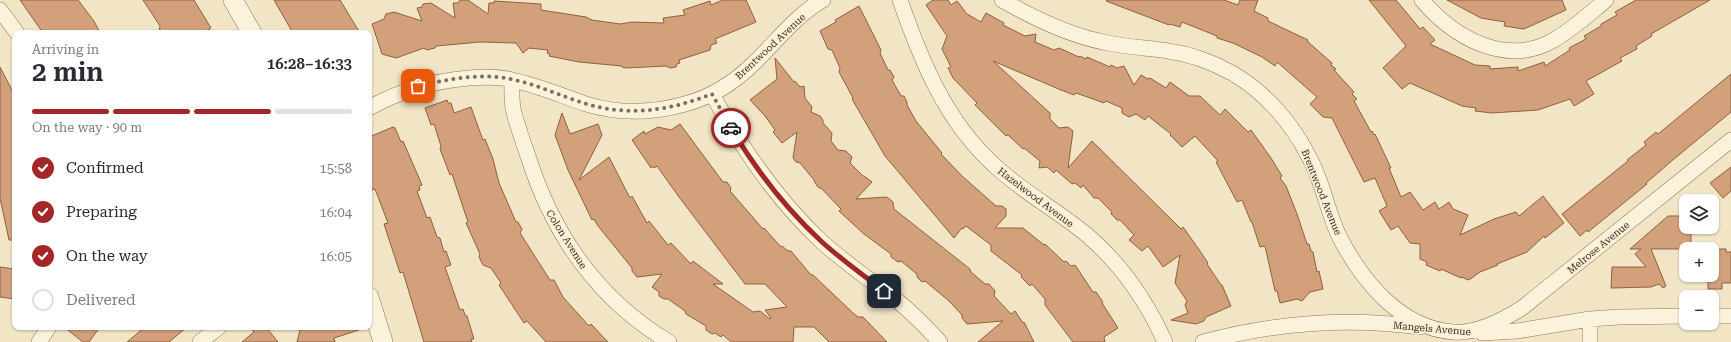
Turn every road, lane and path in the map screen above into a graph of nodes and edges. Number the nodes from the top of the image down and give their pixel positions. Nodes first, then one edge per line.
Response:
1 (233, 0) edge
2 (823, 0) edge
3 (900, 0) edge
4 (1002, 0) edge
5 (1422, 0) edge
6 (1606, 0) edge
7 (0, 10) edge
8 (14, 30) edge
9 (250, 30) edge
10 (512, 80) junction
11 (712, 94) junction
12 (372, 106) edge
13 (1731, 140) edge
14 (372, 307) edge
15 (1679, 316) edge
16 (1719, 316) edge
17 (1731, 316) edge
18 (1590, 319) junction
19 (47, 330) edge
20 (215, 330) edge
21 (1454, 332) junction
22 (39, 342) edge
23 (200, 342) edge
24 (383, 342) edge
25 (669, 342) edge
26 (940, 342) edge
27 (1165, 342) edge
28 (1202, 342) edge
29 (1590, 342) edge

1 - 9 street
2 - 11 street, Brentwood Avenue
3 - 27 street, Hazelwood Avenue
4 - 21 street, Brentwood Avenue
5 - 6 street
7 - 8 street
10 - 11 street, Brentwood Avenue
10 - 12 street, Brentwood Avenue
10 - 25 street, Colon Avenue
11 - 26 street
13 - 21 street, Melrose Avenue
14 - 24 street
15 - 18 street, Mangels Avenue
16 - 17 street
18 - 21 street, Mangels Avenue
18 - 29 street
19 - 22 street
20 - 23 street
21 - 28 street, Mangels Avenue

